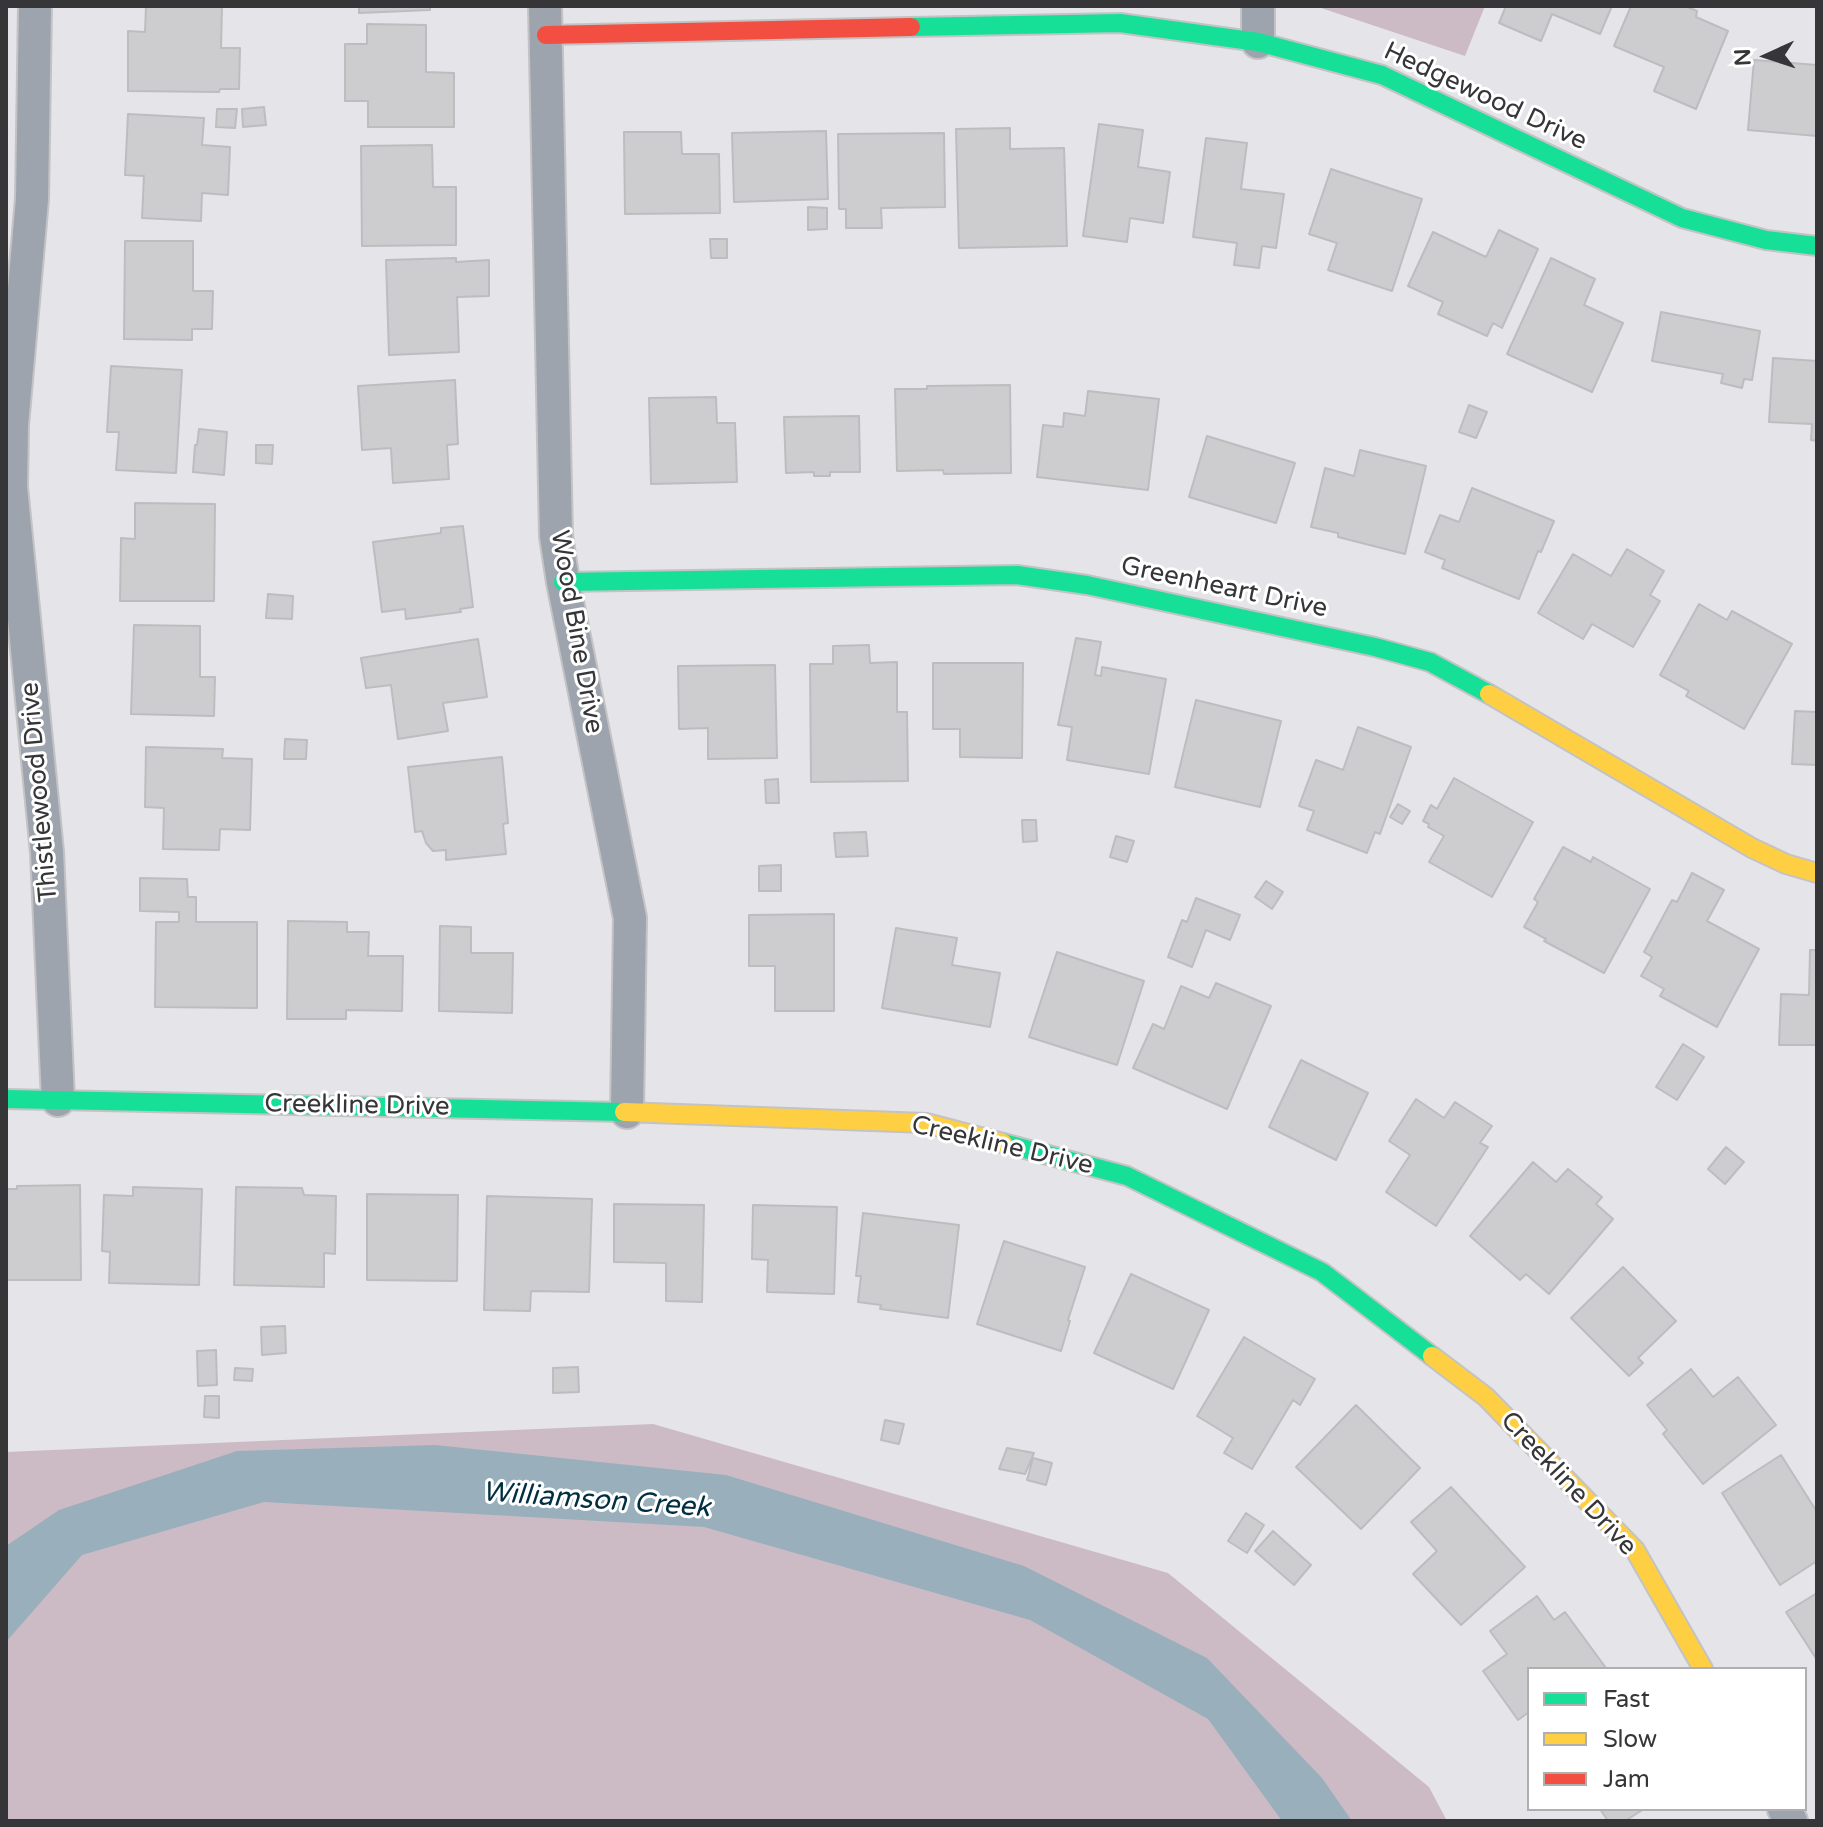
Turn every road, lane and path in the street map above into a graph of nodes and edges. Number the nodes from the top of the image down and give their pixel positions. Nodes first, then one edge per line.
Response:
1 (35, 6) edge
2 (1258, 6) edge
3 (546, 20) edge
4 (1258, 42) junction
5 (1817, 246) edge
6 (563, 582) junction
7 (1817, 873) edge
8 (6, 1099) edge
9 (58, 1100) junction
10 (627, 1112) junction
11 (1702, 1667) edge

1 - 9 street, Thistlewood Drive
2 - 4 street
3 - 4 street, Hedgewood Drive
3 - 6 street, Wood Bine Drive
4 - 5 street, Hedgewood Drive
6 - 7 street, Greenheart Drive
6 - 10 street, Wood Bine Drive
8 - 9 street, Creekline Drive
9 - 10 street, Creekline Drive
10 - 11 street, Creekline Drive

